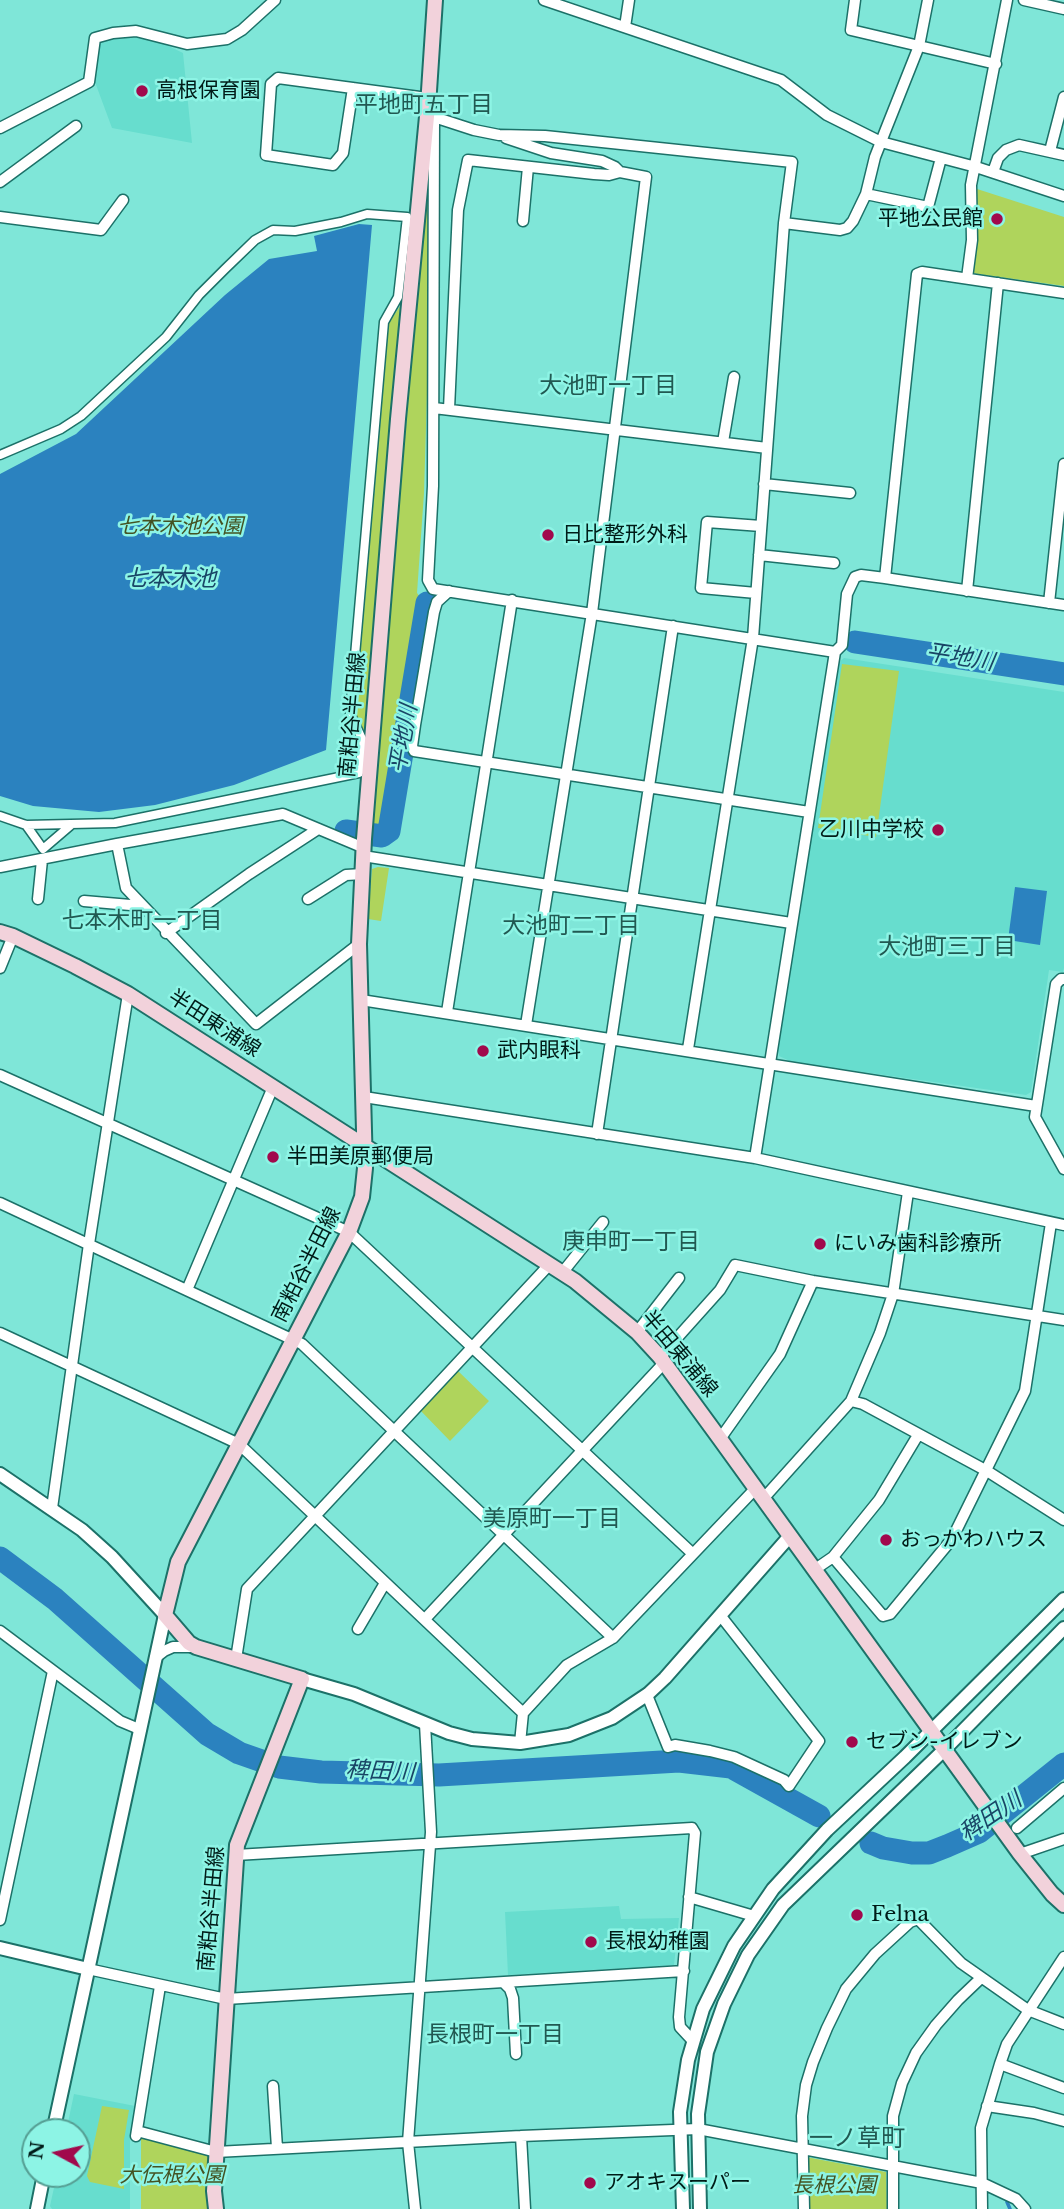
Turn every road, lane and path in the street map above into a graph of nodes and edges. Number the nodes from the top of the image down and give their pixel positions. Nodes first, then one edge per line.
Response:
1 (275, 0) edge
2 (435, 0) edge
3 (544, 0) edge
4 (629, 0) edge
5 (855, 0) edge
6 (928, 0) edge
7 (1007, 0) edge
8 (1024, 0) edge
9 (1064, 9) edge
10 (625, 27) junction
11 (919, 46) junction
12 (996, 64) junction
13 (353, 88) junction
14 (1064, 97) edge
15 (430, 107) junction
16 (76, 126) dead end
17 (0, 128) edge
18 (499, 135) junction
19 (881, 142) junction
20 (1049, 151) junction
21 (1064, 155) edge
22 (941, 158) junction
23 (528, 167) junction
24 (976, 167) junction
25 (620, 172) junction
26 (993, 172) junction
27 (0, 182) edge
28 (866, 194) junction
29 (1064, 196) edge
30 (123, 200) dead end
31 (0, 217) edge
32 (523, 221) dead end
33 (784, 223) junction
34 (967, 278) junction
35 (998, 283) junction
36 (1064, 293) edge
37 (734, 377) dead end
38 (434, 408) junction
39 (449, 409) junction
40 (615, 430) junction
41 (723, 442) junction
42 (767, 448) junction
43 (0, 455) edge
44 (1064, 464) edge
45 (764, 484) junction
46 (850, 493) dead end
47 (761, 526) junction
48 (759, 555) junction
49 (834, 563) dead end
50 (886, 578) junction
51 (449, 591) junction
52 (968, 591) junction
53 (756, 593) junction
54 (512, 600) junction
55 (1049, 603) junction
56 (1064, 605) edge
57 (592, 613) junction
58 (673, 626) junction
59 (753, 638) junction
60 (835, 652) junction
61 (486, 761) junction
62 (566, 773) junction
63 (648, 786) junction
64 (727, 800) junction
65 (809, 812) junction
66 (0, 816) edge
67 (26, 825) junction
68 (71, 825) junction
69 (318, 829) junction
70 (364, 843) junction
71 (117, 844) junction
72 (42, 855) junction
73 (0, 867) edge
74 (468, 873) junction
75 (363, 874) junction
76 (549, 885) junction
77 (38, 899) dead end
78 (308, 899) dead end
79 (632, 899) junction
80 (84, 901) dead end
81 (142, 906) junction
82 (710, 910) junction
83 (791, 923) junction
84 (166, 933) junction
85 (7, 934) edge
86 (359, 944) junction
87 (0, 968) edge
88 (1064, 979) edge
89 (128, 994) junction
90 (361, 1000) junction
91 (447, 1012) junction
92 (526, 1025) junction
93 (611, 1038) junction
94 (688, 1049) junction
95 (770, 1062) junction
96 (0, 1075) edge
97 (273, 1087) junction
98 (364, 1097) junction
99 (1036, 1106) junction
100 (108, 1123) junction
101 (597, 1134) junction
102 (364, 1145) junction
103 (755, 1158) junction
104 (1064, 1169) edge
105 (233, 1179) junction
106 (908, 1192) junction
107 (0, 1203) edge
108 (603, 1222) dead end
109 (1051, 1223) junction
110 (1064, 1225) edge
111 (349, 1232) junction
112 (89, 1244) junction
113 (549, 1265) junction
114 (562, 1273) junction
115 (679, 1278) dead end
116 (813, 1281) junction
117 (187, 1290) junction
118 (892, 1294) junction
119 (1037, 1316) junction
120 (1064, 1320) edge
121 (0, 1332) edge
122 (637, 1332) junction
123 (293, 1339) junction
124 (472, 1348) junction
125 (662, 1360) junction
126 (72, 1366) junction
127 (851, 1401) junction
128 (393, 1431) junction
129 (918, 1435) junction
130 (720, 1439) junction
131 (239, 1444) junction
132 (583, 1451) junction
133 (987, 1471) junction
134 (0, 1474) edge
135 (759, 1494) junction
136 (52, 1508) junction
137 (315, 1516) junction
138 (1064, 1520) edge
139 (504, 1535) junction
140 (789, 1537) junction
141 (693, 1553) junction
142 (833, 1557) junction
143 (814, 1570) junction
144 (385, 1583) junction
145 (1064, 1599) edge
146 (164, 1615) junction
147 (720, 1615) junction
148 (425, 1619) junction
149 (1064, 1628) edge
150 (358, 1629) dead end
151 (0, 1631) edge
152 (613, 1638) junction
153 (196, 1647) junction
154 (236, 1659) junction
155 (153, 1665) junction
156 (53, 1671) junction
157 (302, 1679) junction
158 (647, 1695) junction
159 (523, 1713) junction
160 (425, 1724) junction
161 (139, 1729) junction
162 (931, 1730) junction
163 (520, 1743) junction
164 (945, 1749) junction
165 (1064, 1788) edge
166 (1012, 1832) junction
167 (1064, 1839) edge
168 (428, 1844) junction
169 (1020, 1854) junction
170 (0, 1855) edge
171 (236, 1855) junction
172 (13, 1857) junction
173 (689, 1897) junction
174 (1064, 1905) edge
175 (754, 1916) junction
176 (0, 1920) edge
177 (0, 1948) edge
178 (1064, 1957) edge
179 (88, 1969) junction
180 (684, 1971) junction
181 (981, 1978) junction
182 (504, 1983) junction
183 (160, 1986) junction
184 (418, 1988) junction
185 (226, 1999) junction
186 (1028, 2010) junction
187 (1064, 2024) edge
188 (693, 2041) junction
189 (516, 2054) dead end
190 (1000, 2064) junction
191 (273, 2086) dead end
192 (1064, 2088) edge
193 (987, 2106) junction
194 (56, 2118) edge
195 (1064, 2122) edge
196 (698, 2129) junction
197 (680, 2130) junction
198 (521, 2136) junction
199 (408, 2142) junction
200 (801, 2147) junction
201 (277, 2148) junction
202 (216, 2152) junction
203 (892, 2165) junction
204 (982, 2183) junction
205 (41, 2188) edge
206 (37, 2209) edge
207 (216, 2209) edge
208 (415, 2209) edge
209 (525, 2209) edge
210 (683, 2209) edge
211 (700, 2209) edge
212 (804, 2209) edge
213 (893, 2209) edge
214 (982, 2209) edge
215 (1025, 2209) edge

1 - 17 street
2 - 15 main road, 南粕谷半田線
3 - 10 street
4 - 10 street
5 - 11 street
6 - 11 street
7 - 12 street
8 - 9 street
10 - 19 street
11 - 12 street
11 - 19 street
12 - 24 street
13 - 13 street
13 - 15 street
14 - 20 street
15 - 18 street
15 - 38 street
15 - 70 main road, 南粕谷半田線
16 - 27 street
18 - 25 street
18 - 33 street
19 - 22 street
19 - 28 street
20 - 21 street
20 - 26 street
22 - 24 street
22 - 28 street
23 - 25 street
23 - 32 street
23 - 39 street
24 - 26 street
24 - 34 street
25 - 40 street
26 - 29 street
28 - 33 street
30 - 31 street
33 - 42 street
34 - 35 street
34 - 50 street
35 - 36 street
35 - 52 street
37 - 41 street
38 - 39 street
38 - 51 street
39 - 40 street
40 - 41 street
40 - 57 street
41 - 42 street
42 - 45 street
43 - 68 street
44 - 55 street
45 - 46 street
45 - 47 street
47 - 48 street
47 - 53 street
48 - 49 street
48 - 53 street
50 - 52 street
50 - 60 street
51 - 54 street
51 - 61 street
52 - 55 street
53 - 59 street
54 - 57 street
54 - 61 street
55 - 56 street
57 - 58 street
57 - 62 street
58 - 59 street
58 - 63 street
59 - 60 street
59 - 64 street
60 - 65 street
61 - 62 street
61 - 74 street
62 - 63 street
62 - 76 street
63 - 64 street
63 - 79 street
64 - 65 street
64 - 82 street
65 - 83 street
66 - 67 street
67 - 68 street
67 - 72 street
68 - 72 street
69 - 70 street
69 - 71 street
69 - 84 street
70 - 74 street
70 - 75 main road, 南粕谷半田線
71 - 72 street
71 - 81 street
72 - 73 street
72 - 77 street
74 - 76 street
74 - 91 street
75 - 78 street
75 - 86 main road, 南粕谷半田線
76 - 79 street
76 - 92 street
79 - 82 street
79 - 93 street
80 - 81 street
81 - 84 street
82 - 83 street
82 - 94 street
83 - 95 street
84 - 86 street
85 - 87 street
85 - 89 main road, 半田東浦線
86 - 90 main road, 南粕谷半田線
88 - 99 street
89 - 97 main road, 半田東浦線
89 - 100 street
90 - 91 street
90 - 98 main road, 南粕谷半田線
91 - 92 street
92 - 93 street
93 - 94 street
93 - 101 street
94 - 95 street
95 - 99 street
95 - 103 street
96 - 100 street
97 - 102 main road, 半田東浦線
97 - 105 street
98 - 101 street
98 - 102 main road, 南粕谷半田線
99 - 104 street
100 - 105 street
100 - 112 street
101 - 103 street
102 - 111 main road, 南粕谷半田線
102 - 113 main road, 半田東浦線
103 - 106 street
105 - 111 street
105 - 117 street
106 - 109 street
106 - 118 street
107 - 112 street
108 - 114 street
109 - 110 street
109 - 119 street
111 - 123 main road, 南粕谷半田線
111 - 124 street
112 - 117 street
112 - 126 street
113 - 114 main road, 半田東浦線
113 - 124 street
114 - 122 main road, 半田東浦線
115 - 122 street
116 - 118 street
116 - 125 street
116 - 130 street
117 - 123 street
118 - 119 street
118 - 127 street
119 - 120 street
119 - 133 street
121 - 126 street
122 - 125 main road, 半田東浦線
123 - 128 street
123 - 131 main road, 南粕谷半田線
124 - 128 street
124 - 132 street
125 - 130 main road, 半田東浦線
125 - 132 street
126 - 131 street
126 - 136 street
127 - 129 street
127 - 135 street
128 - 137 street
128 - 139 street
129 - 133 street
129 - 142 street
130 - 135 main road, 半田東浦線
131 - 137 street
131 - 146 main road, 南粕谷半田線
132 - 139 street
132 - 141 street
133 - 138 street
133 - 142 street
134 - 136 street
135 - 140 main road, 半田東浦線
135 - 141 street
136 - 146 street
137 - 144 street
137 - 154 street
139 - 148 street
139 - 152 street
140 - 143 main road, 半田東浦線
140 - 147 street
141 - 152 street
142 - 143 street
143 - 162 main road, 半田東浦線
144 - 148 street
144 - 150 street
145 - 162 street
146 - 153 main road
146 - 155 street
147 - 158 street
147 - 158 street
148 - 159 street
149 - 164 street
151 - 156 street
152 - 159 street
153 - 154 main road
153 - 155 street
154 - 157 main road
155 - 161 street
156 - 161 street
156 - 172 street
157 - 160 street
157 - 171 main road, 南粕谷半田線
158 - 163 street
159 - 163 street
160 - 163 street
160 - 168 street
161 - 179 street
162 - 164 main road, 半田東浦線
162 - 175 street
164 - 166 main road, 半田東浦線
164 - 196 street
165 - 166 street
166 - 169 main road, 半田東浦線
167 - 169 street
168 - 171 street
168 - 173 street
168 - 184 street
169 - 174 main road, 半田東浦線
170 - 172 street
171 - 185 main road, 南粕谷半田線
172 - 176 street
173 - 175 street
173 - 180 street
175 - 188 street
177 - 179 street
178 - 186 street
179 - 183 street
179 - 194 street
180 - 182 street
180 - 188 street
181 - 186 street
181 - 200 street
181 - 203 street
182 - 184 street
182 - 189 street
183 - 185 street
183 - 202 street
184 - 185 street
184 - 199 street
185 - 202 main road, 南粕谷半田線
186 - 187 street
186 - 190 street
188 - 197 street
190 - 192 street
190 - 193 street
191 - 201 street
193 - 195 street
193 - 204 street
196 - 197 street
196 - 200 street
196 - 211 street
197 - 198 street
197 - 210 street
198 - 199 street
198 - 209 street
199 - 201 street
199 - 208 street
200 - 203 street
200 - 212 street
201 - 202 street
202 - 207 main road, 南粕谷半田線
203 - 204 street
203 - 213 street
204 - 214 street
204 - 215 street
205 - 206 street

